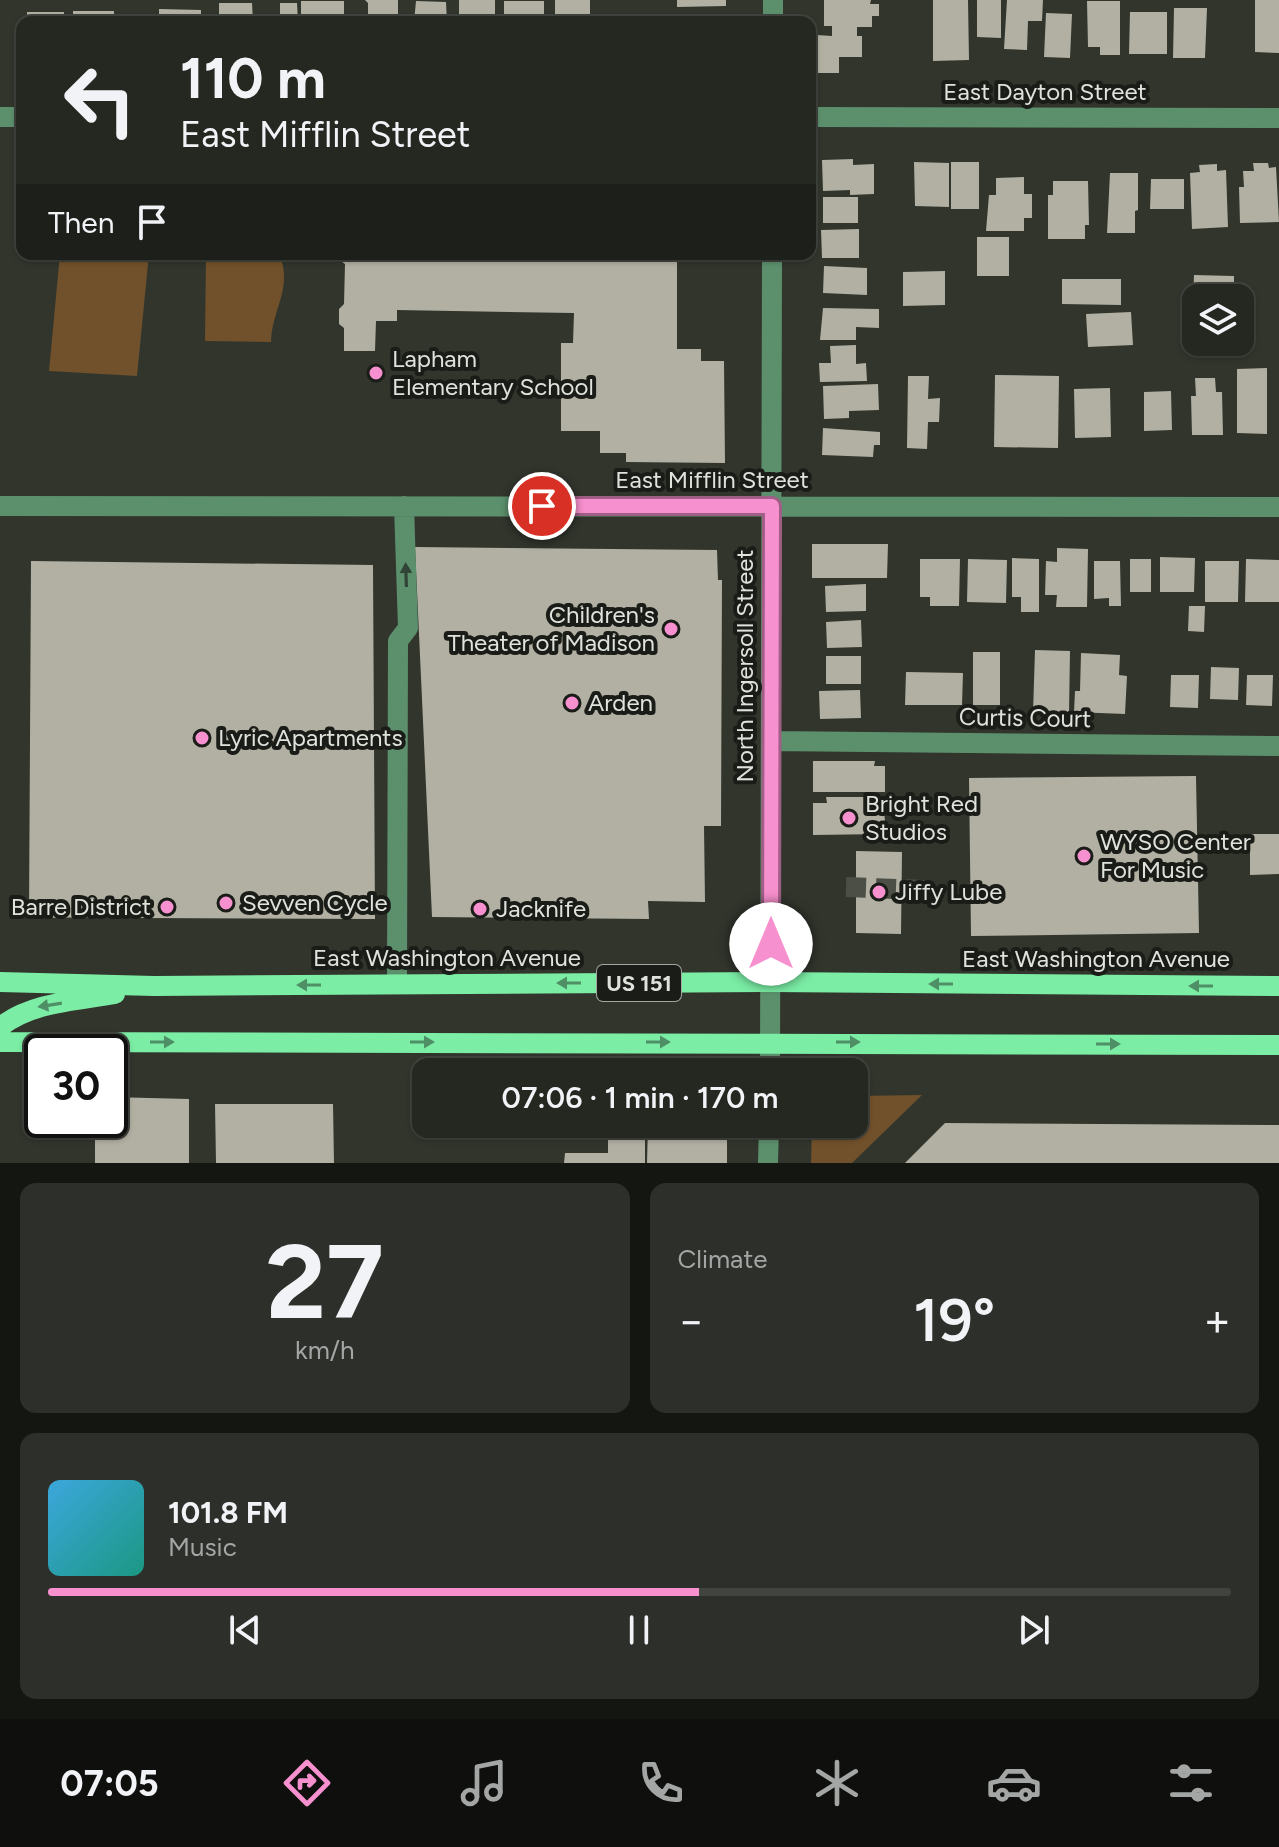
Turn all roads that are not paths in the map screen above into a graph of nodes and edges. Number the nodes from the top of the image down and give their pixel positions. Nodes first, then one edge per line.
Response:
1 (816, 117) edge
2 (1279, 118) edge
3 (772, 260) edge
4 (0, 506) edge
5 (404, 506) junction
6 (772, 506) junction
7 (1279, 507) edge
8 (771, 741) junction
9 (1279, 746) edge
10 (0, 982) edge
11 (771, 982) junction
12 (397, 984) junction
13 (154, 986) junction
14 (1279, 986) edge
15 (0, 1027) edge
16 (0, 1042) edge
17 (770, 1042) junction
18 (1279, 1045) edge
19 (770, 1058) edge
20 (769, 1138) edge
21 (768, 1163) edge

1 - 2 street, East Dayton Street
3 - 6 street, North Ingersoll Street
4 - 5 street, East Mifflin Street
5 - 6 street, East Mifflin Street
12 -> 5 street
6 - 7 street, East Mifflin Street
6 - 8 street, North Ingersoll Street
8 - 9 street, Curtis Court
8 - 11 street, North Ingersoll Street
10 - 13 main road, East Washington Avenue / US 151
11 -> 12 main road, East Washington Avenue / US 151
14 -> 11 main road, East Washington Avenue / US 151
11 - 17 street, North Ingersoll Street
12 -> 13 main road, East Washington Avenue / US 151
13 -> 15 main road
16 -> 17 main road
17 -> 18 main road
17 - 19 street, North Ingersoll Street
20 - 21 street

